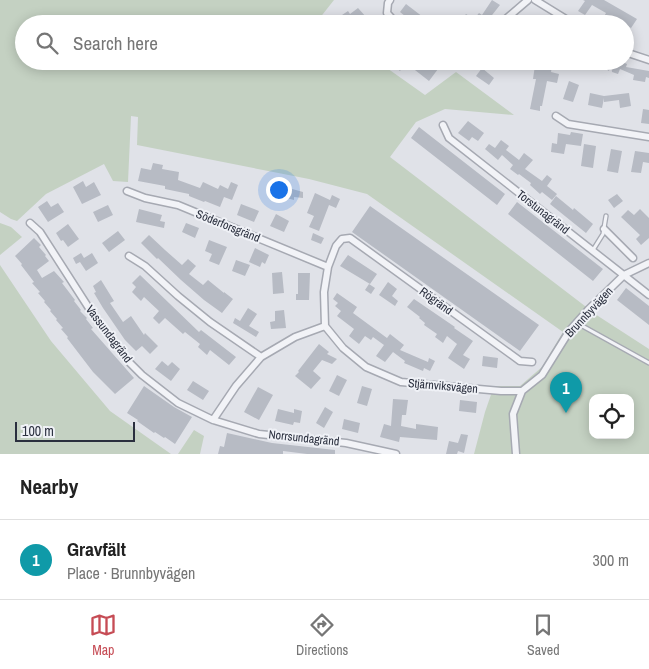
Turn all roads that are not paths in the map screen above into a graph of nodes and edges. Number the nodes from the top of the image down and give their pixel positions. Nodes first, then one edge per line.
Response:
1 (390, 0) edge
2 (528, 0) edge
3 (535, 0) edge
4 (389, 15) edge
5 (510, 15) edge
6 (559, 15) edge
7 (634, 55) edge
8 (649, 60) edge
9 (556, 116) dead end
10 (443, 125) dead end
11 (649, 136) edge
12 (127, 191) dead end
13 (606, 216) dead end
14 (30, 223) dead end
15 (604, 229) junction
16 (593, 250) junction
17 (130, 256) dead end
18 (633, 258) dead end
19 (649, 263) edge
20 (328, 267) junction
21 (624, 275) junction
22 (649, 295) edge
23 (576, 322) junction
24 (325, 326) junction
25 (261, 357) junction
26 (532, 362) dead end
27 (649, 363) edge
28 (522, 392) junction
29 (213, 420) junction
30 (396, 454) edge
31 (516, 454) edge

1 - 4 street
2 - 5 street
3 - 6 street
7 - 8 street
9 - 11 street
10 - 16 street, Torstunagränd
12 - 20 street, Söderforsgränd
13 - 15 lane
14 - 29 street, Vassundagränd
15 - 16 lane
15 - 18 street
16 - 21 street, Torstunagränd
17 - 25 street
19 - 21 street, Brunnbyvägen
20 - 24 street
20 - 26 street, Rögränd
21 - 22 street, Torstunagränd
21 - 23 street, Brunnbyvägen
23 - 27 lane
23 - 28 street, Brunnbyvägen
24 - 25 street
24 - 28 street, Stjärnviksvägen
25 - 29 street
28 - 31 street, Brunnbyvägen
29 - 30 street, Norrsundagränd

